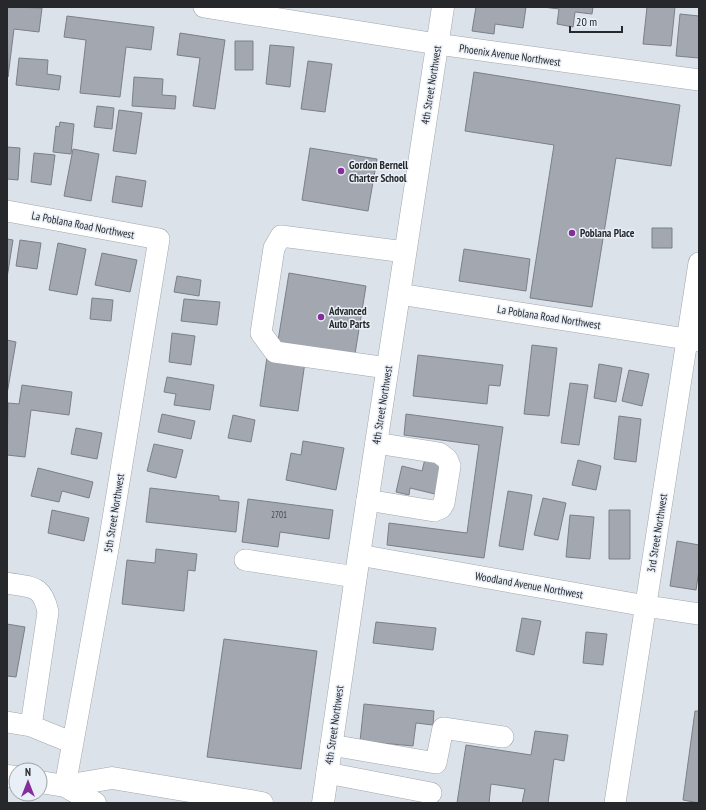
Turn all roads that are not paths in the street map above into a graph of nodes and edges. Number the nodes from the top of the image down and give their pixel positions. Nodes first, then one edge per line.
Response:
1 (204, 7) edge
2 (443, 7) edge
3 (437, 44) junction
4 (699, 80) edge
5 (7, 211) edge
6 (159, 239) joint
7 (405, 252) junction
8 (699, 263) edge
9 (399, 294) junction
10 (693, 340) edge
11 (387, 368) junction
12 (376, 443) junction
13 (367, 500) junction
14 (359, 555) junction
15 (245, 560) dead end
16 (356, 577) junction
17 (7, 583) edge
18 (646, 606) junction
19 (699, 614) edge
20 (7, 722) edge
21 (31, 726) junction
22 (503, 737) dead end
23 (73, 743) junction
24 (331, 745) junction
25 (436, 763) junction
26 (327, 773) junction
27 (48, 783) edge
28 (65, 786) junction
29 (430, 798) edge
30 (95, 803) edge
31 (262, 803) edge
32 (323, 803) edge
33 (615, 803) edge

1 - 3 street, Phoenix Avenue Northwest
2 - 3 main road, 4th Street Northwest
3 - 4 street, Phoenix Avenue Northwest
3 - 7 main road, 4th Street Northwest
5 - 6 street, La Poblana Road Northwest
6 - 23 street, 5th Street Northwest
7 - 9 main road, 4th Street Northwest
7 - 11 street
8 - 10 street, 3rd Street Northwest
9 - 10 street, La Poblana Road Northwest
9 - 11 main road, 4th Street Northwest
10 - 18 street, 3rd Street Northwest
11 - 12 main road, 4th Street Northwest
12 - 13 main road, 4th Street Northwest
12 - 13 street
13 - 14 main road, 4th Street Northwest
14 - 16 main road, 4th Street Northwest
14 - 18 street, Woodland Avenue Northwest
15 - 16 street
16 - 24 main road, 4th Street Northwest
17 - 21 street
18 - 19 street, Woodland Avenue Northwest
18 - 33 street, 3rd Street Northwest
20 - 21 street
21 - 23 street
22 - 25 street
23 - 28 street, 5th Street Northwest
24 - 25 street
24 - 26 main road, 4th Street Northwest
25 - 29 street
26 - 29 street
26 - 32 main road, 4th Street Northwest
27 - 28 main road
28 - 30 main road
28 - 31 main road

